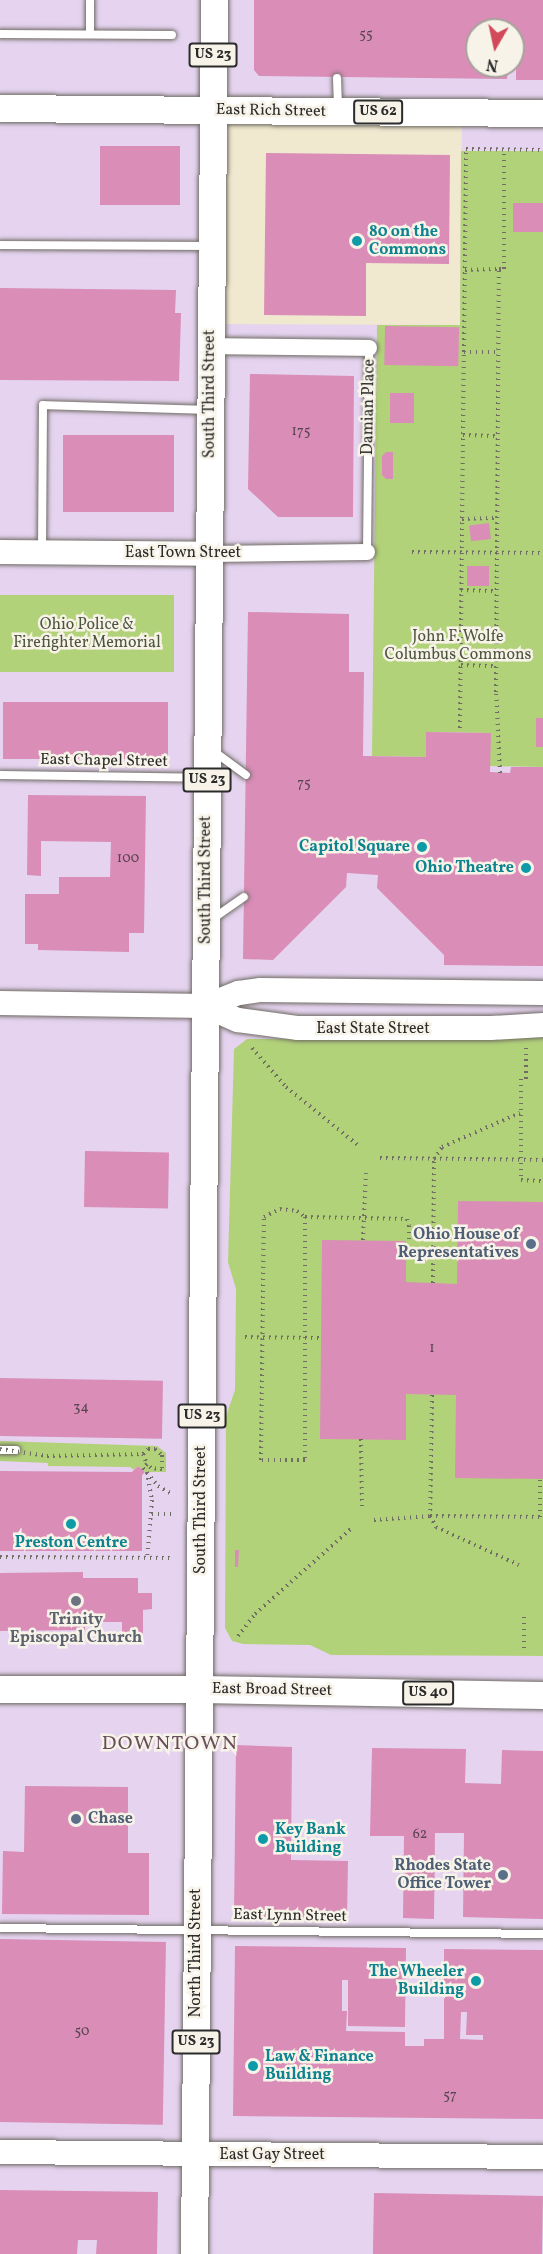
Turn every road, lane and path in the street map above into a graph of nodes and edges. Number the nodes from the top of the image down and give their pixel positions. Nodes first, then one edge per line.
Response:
1 (90, 0) edge
2 (214, 0) edge
3 (0, 33) edge
4 (90, 34) junction
5 (172, 35) dead end
6 (338, 78) dead end
7 (0, 108) edge
8 (213, 110) junction
9 (338, 112) junction
10 (543, 113) edge
11 (504, 149) junction
12 (543, 150) edge
13 (0, 245) edge
14 (212, 246) junction
15 (499, 269) junction
16 (465, 270) junction
17 (211, 346) junction
18 (369, 348) joint
19 (464, 352) junction
20 (498, 352) junction
21 (210, 410) junction
22 (463, 435) junction
23 (498, 436) junction
24 (497, 518) junction
25 (462, 519) junction
26 (0, 552) edge
27 (42, 552) junction
28 (367, 552) joint
29 (412, 552) dead end
30 (461, 552) junction
31 (497, 552) junction
32 (543, 553) edge
33 (210, 554) junction
34 (461, 590) junction
35 (497, 591) junction
36 (460, 665) junction
37 (496, 666) junction
38 (460, 728) dead end
39 (207, 747) junction
40 (500, 773) dead end
41 (0, 775) edge
42 (246, 775) dead end
43 (207, 778) junction
44 (244, 897) dead end
45 (206, 924) junction
46 (543, 993) edge
47 (0, 1003) edge
48 (206, 1006) junction
49 (543, 1025) edge
50 (526, 1045) dead end
51 (252, 1048) dead end
52 (521, 1079) dead end
53 (526, 1079) dead end
54 (520, 1113) junction
55 (360, 1147) dead end
56 (380, 1158) dead end
57 (434, 1159) junction
58 (543, 1160) edge
59 (521, 1161) junction
60 (366, 1173) dead end
61 (543, 1181) edge
62 (305, 1217) junction
63 (363, 1217) junction
64 (363, 1240) dead end
65 (409, 1244) dead end
66 (433, 1283) dead end
67 (246, 1337) dead end
68 (262, 1337) junction
69 (304, 1338) junction
70 (321, 1338) dead end
71 (432, 1395) dead end
72 (362, 1439) dead end
73 (0, 1449) edge
74 (16, 1450) dead end
75 (143, 1454) junction
76 (147, 1464) junction
77 (147, 1472) junction
78 (540, 1479) dead end
79 (172, 1494) dead end
80 (362, 1506) dead end
81 (152, 1514) junction
82 (171, 1514) dead end
83 (430, 1516) junction
84 (541, 1517) edge
85 (374, 1520) dead end
86 (353, 1527) dead end
87 (0, 1557) edge
88 (147, 1558) junction
89 (171, 1558) dead end
90 (519, 1566) dead end
91 (524, 1614) dead end
92 (238, 1636) dead end
93 (524, 1648) dead end
94 (0, 1689) edge
95 (200, 1689) junction
96 (543, 1695) edge
97 (0, 1928) edge
98 (197, 1930) junction
99 (543, 1934) edge
100 (0, 2152) edge
101 (195, 2154) junction
102 (543, 2157) edge
103 (194, 2254) edge

1 - 4 lane
2 - 8 main road, South Third Street / US 23
3 - 4 lane
4 - 5 lane
6 - 9 lane
7 - 8 main road, East Rich Street
8 - 9 main road, East Rich Street / US 62
8 - 14 main road, South Third Street / US 23
9 - 10 main road, East Rich Street / US 62
11 - 12 path
11 - 15 path
11 - 16 path
13 - 14 lane
14 - 17 main road, South Third Street / US 23
15 - 16 path
15 - 20 path
16 - 19 path
17 - 18 street, Damian Place
17 - 21 main road, South Third Street / US 23
18 - 28 lane, Damian Place
19 - 20 path
19 - 22 path
20 - 23 path
21 - 27 lane
21 - 33 main road, South Third Street / US 23
22 - 23 path
22 - 25 path
23 - 24 path
24 - 25 path
24 - 31 path
25 - 30 path
26 - 27 street, East Town Street
27 - 33 street, East Town Street
28 - 33 street, East Town Street
29 - 30 path
30 - 31 path
30 - 34 path
31 - 32 path
31 - 35 path
33 - 39 main road, South Third Street / US 23
34 - 35 path
34 - 36 path
35 - 37 path
36 - 37 path
36 - 38 path
37 - 40 path
39 - 42 lane
39 - 43 main road, South Third Street / US 23
41 - 43 lane, East Chapel Street
43 - 45 main road, South Third Street / US 23
44 - 45 lane
45 - 48 main road, South Third Street / US 23
46 - 48 street, East State Street
47 - 48 street, East State Street
48 - 49 street, East State Street
48 - 95 main road, South Third Street / US 23
50 - 53 path
51 - 55 path
52 - 54 path
54 - 57 path
54 - 59 path
56 - 57 path
57 - 59 path
57 - 66 path
58 - 59 path
59 - 61 path
60 - 63 path
62 - 63 path
62 - 68 path
62 - 69 path
63 - 64 path
63 - 65 path
67 - 68 path
68 - 69 path
68 - 69 path
69 - 70 path
71 - 83 path
72 - 80 path
73 - 74 lane
73 - 75 path, bridge
75 - 76 path, bridge
75 - 76 path, bridge
76 - 77 path, bridge
77 - 79 path
77 - 81 path
78 - 84 path
81 - 82 path
81 - 88 path
83 - 84 path
83 - 85 path
83 - 90 path
86 - 92 path
87 - 88 path
88 - 89 path
91 - 93 path
94 - 95 main road, East Broad Street / US 40
95 - 96 main road, East Broad Street / US 40
95 - 98 main road, North Third Street / US 23
97 - 98 lane, East Lynn Street
98 - 99 lane, East Lynn Street
98 - 101 main road, North Third Street / US 23
100 - 101 street, East Gay Street
101 - 102 street, East Gay Street
101 - 103 main road, North Third Street / US 23

